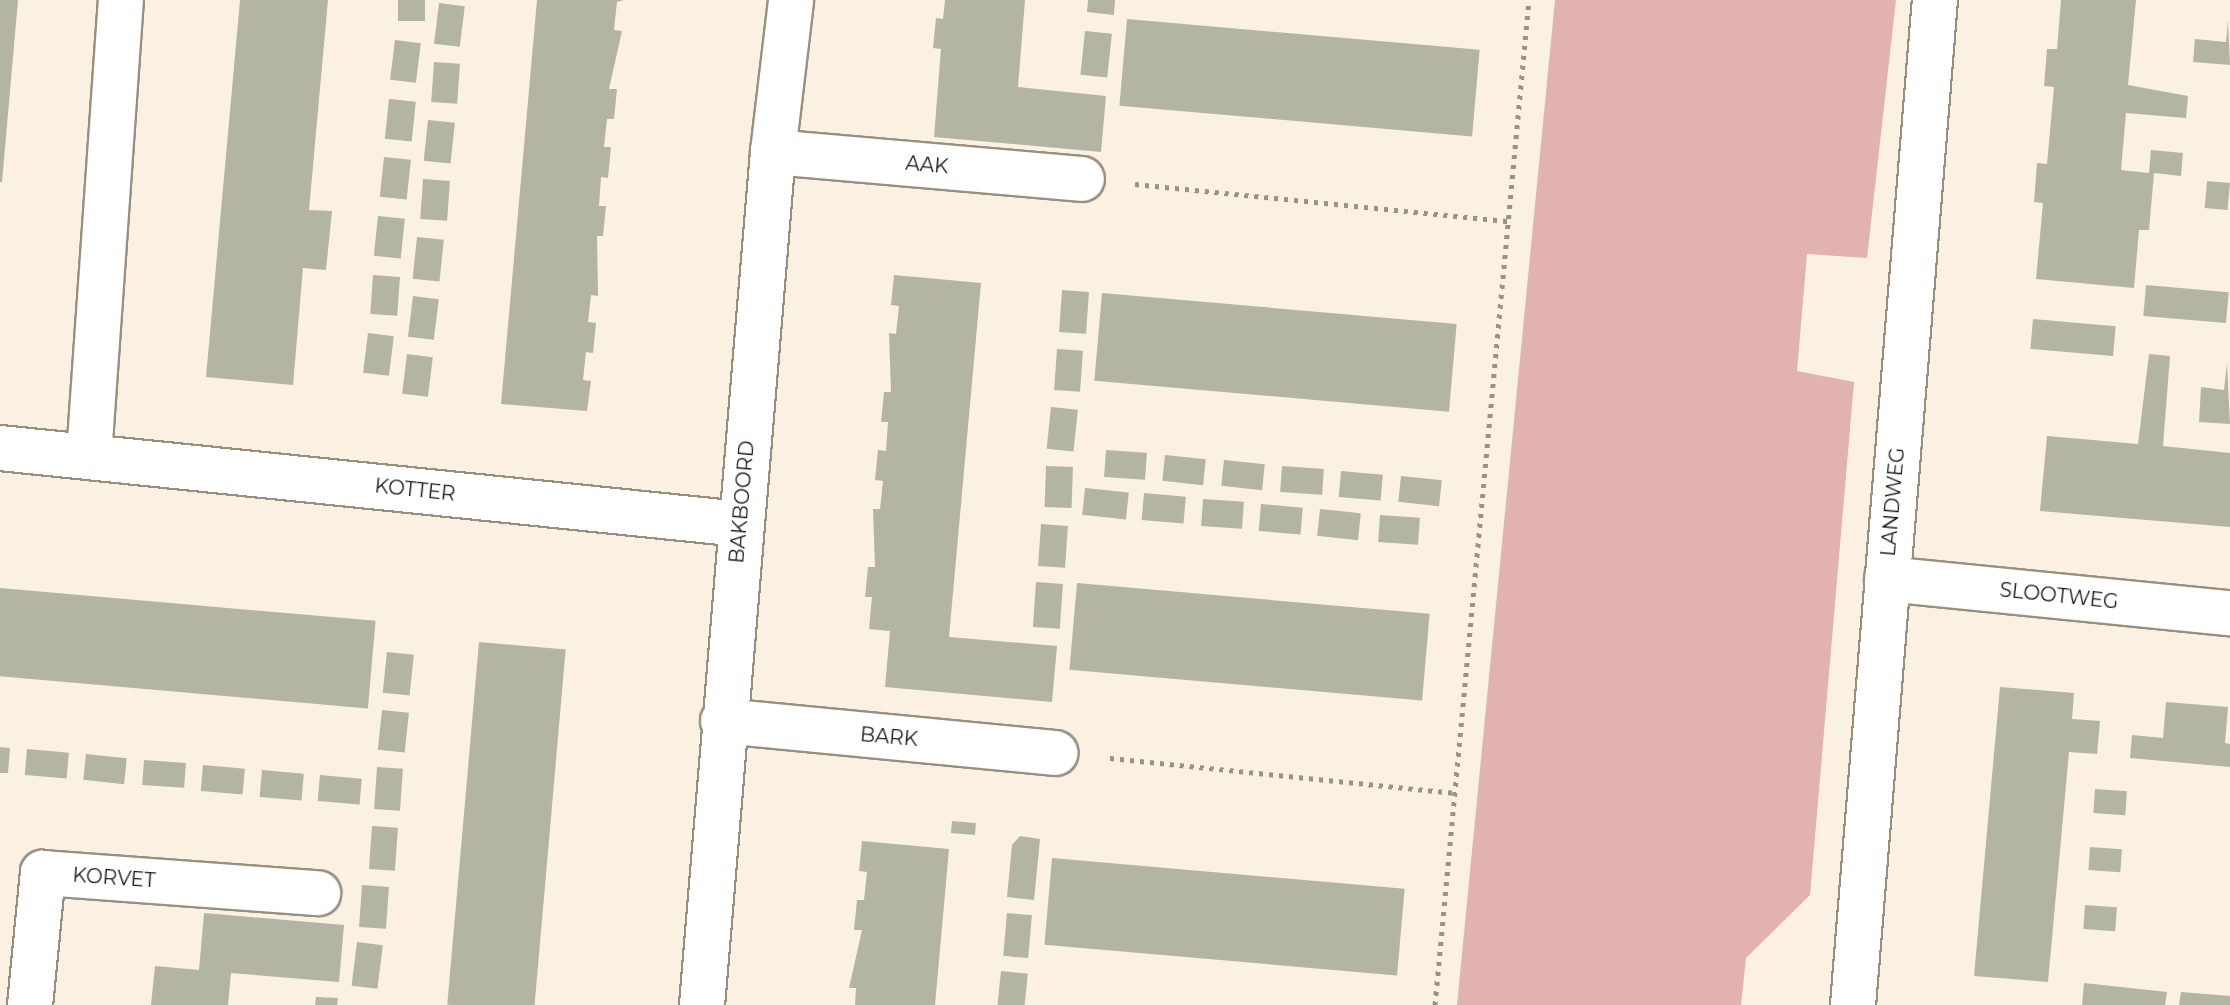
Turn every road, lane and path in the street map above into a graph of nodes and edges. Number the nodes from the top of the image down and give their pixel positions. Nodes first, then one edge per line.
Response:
1 (121, 0) edge
2 (791, 0) edge
3 (1529, 0) edge
4 (1935, 0) edge
5 (773, 152) junction
6 (1082, 179) joint
7 (1508, 221) junction
8 (0, 448) edge
9 (89, 456) junction
10 (740, 524) junction
11 (1887, 579) junction
12 (2230, 613) edge
13 (723, 721) junction
14 (1055, 753) joint
15 (1455, 793) junction
16 (318, 893) dead end
17 (30, 1005) edge
18 (702, 1005) edge
19 (1435, 1005) edge
20 (1853, 1005) edge

1 - 9 street
2 - 5 street, BAKBOORD
3 - 7 path
4 - 11 street, LANDWEG
5 - 6 street, AAK
5 - 10 street, BAKBOORD
6 - 7 path
7 - 15 path
8 - 9 street, KOTTER
9 - 10 street, KOTTER
10 - 13 street, BAKBOORD
11 - 12 street, SLOOTWEG
11 - 20 street, LANDWEG
13 - 14 street, BARK
13 - 18 street, BAKBOORD
14 - 15 path
15 - 19 path
16 - 17 street, KORVET

